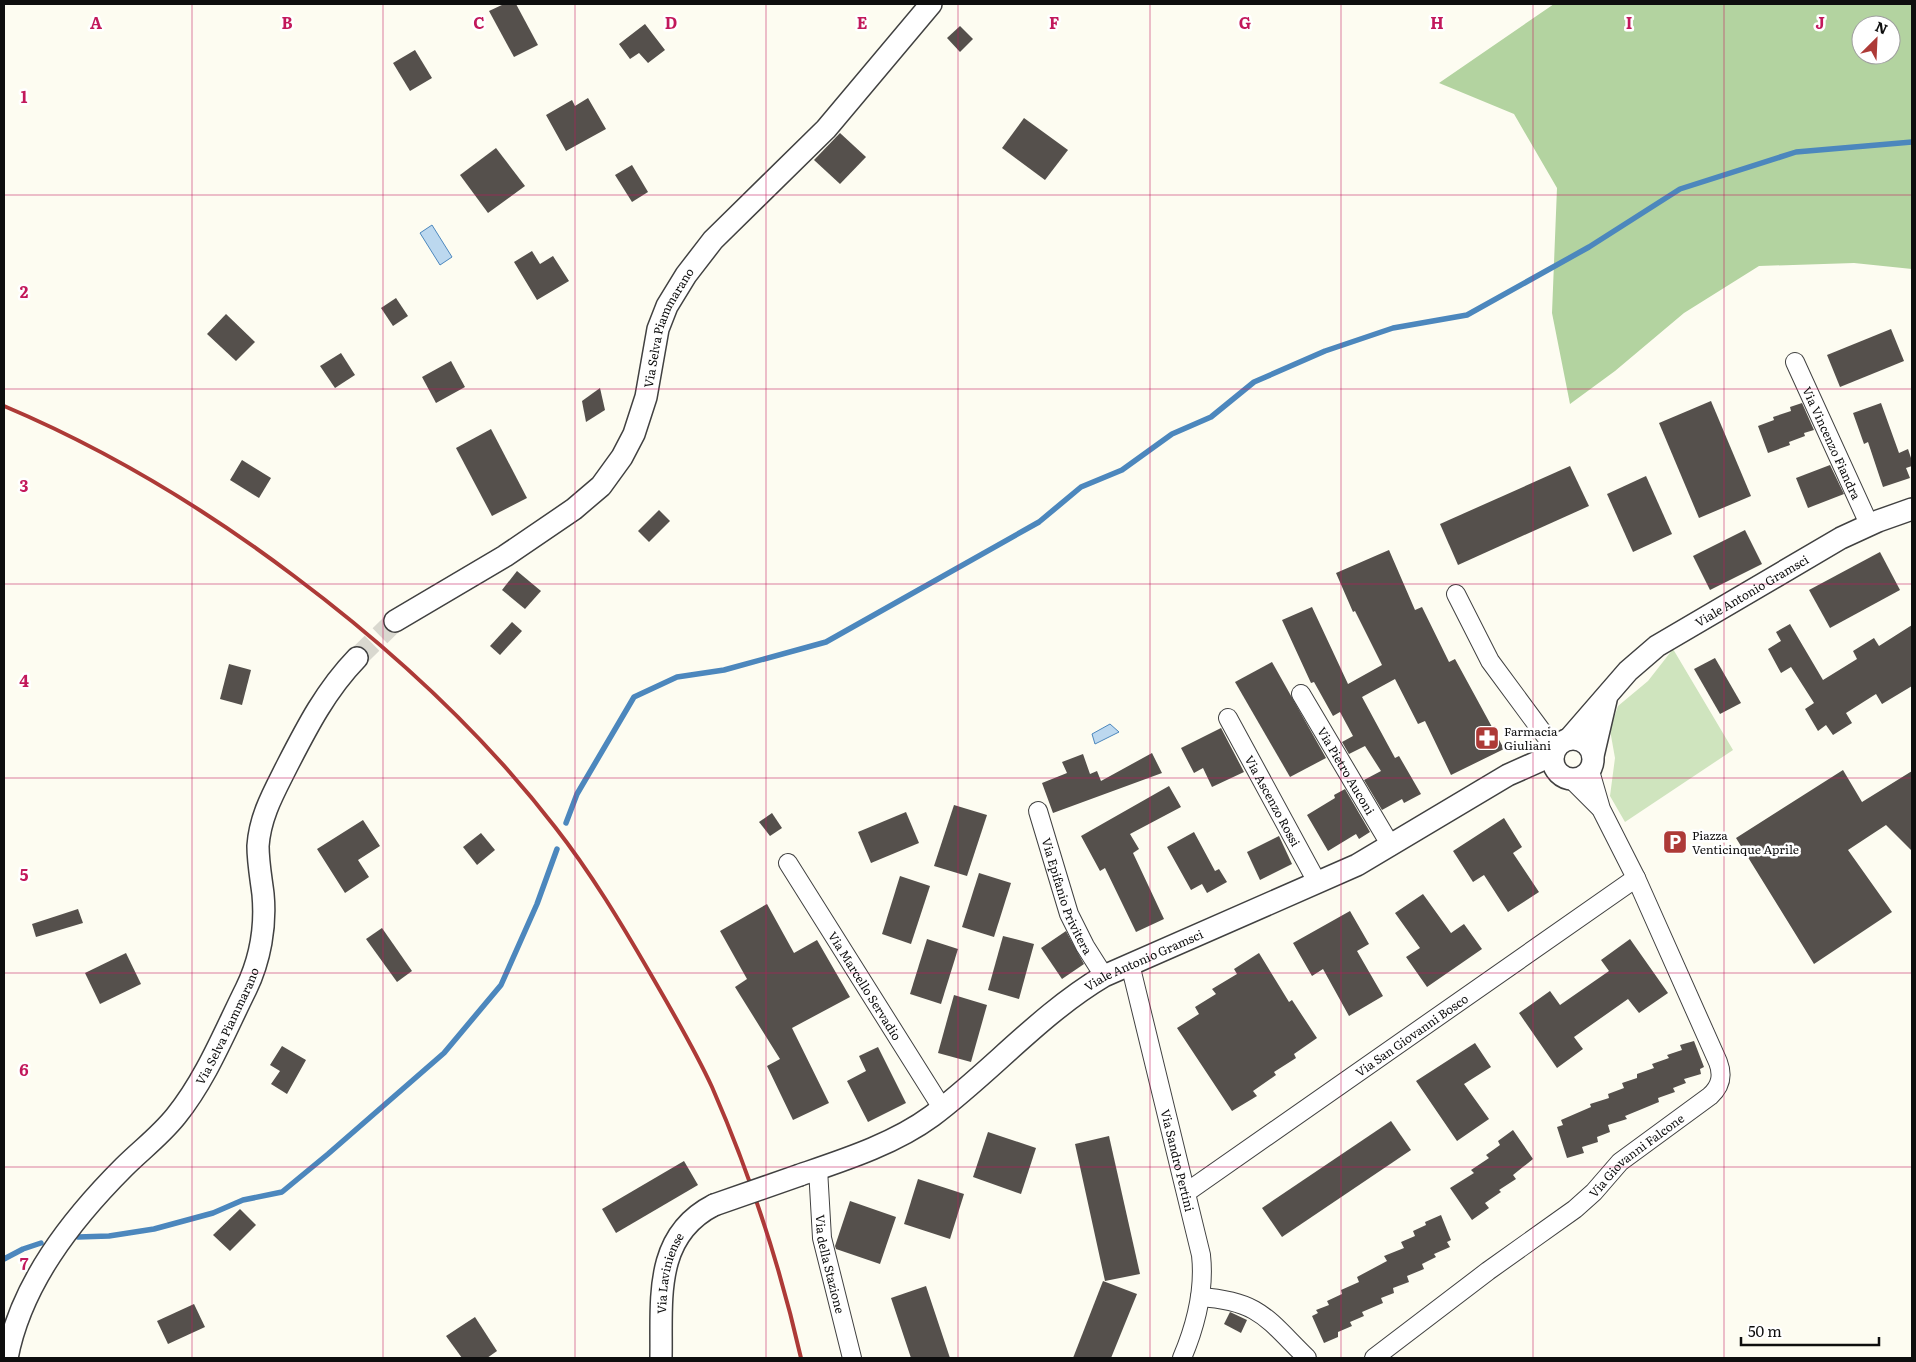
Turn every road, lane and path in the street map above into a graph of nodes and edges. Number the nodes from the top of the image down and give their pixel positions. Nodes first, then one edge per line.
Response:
1 (931, 4) edge
2 (1795, 362) dead end
3 (1912, 509) edge
4 (1870, 524) junction
5 (1456, 594) dead end
6 (395, 621) tunnel mouth
7 (357, 658) tunnel mouth
8 (1301, 694) dead end
9 (1606, 698) junction
10 (1228, 718) dead end
11 (1569, 758) junction
12 (1038, 811) dead end
13 (1391, 846) junction
14 (788, 863) dead end
15 (1636, 878) junction
16 (1317, 882) junction
17 (1130, 964) junction
18 (1104, 976) junction
19 (942, 1108) junction
20 (809, 1172) junction
21 (1187, 1192) junction
22 (1200, 1297) junction
23 (7, 1358) edge
24 (661, 1358) edge
25 (852, 1358) edge
26 (1182, 1358) edge
27 (1307, 1358) edge
28 (1374, 1358) edge

1 - 6 street, Via Selva Piammarano
2 - 4 street, Via Vincenzo Fiandra
3 - 4 street, Viale Antonio Gramsci
4 - 9 street, Viale Antonio Gramsci
5 - 11 street
7 - 23 street, Via Selva Piammarano
8 - 13 street, Via Pietro Auconi
9 - 11 street, Viale Antonio Gramsci
9 - 11 street, Viale Antonio Gramsci
10 - 16 street, Via Ascenzo Rossi
11 - 13 street, Viale Antonio Gramsci
11 - 15 street
12 - 18 street, Via Epifanio Privitera
13 - 16 street, Viale Antonio Gramsci
14 - 19 street, Via Marcello Servadio
15 - 21 street, Via San Giovanni Bosco
15 - 28 street, Via Giovanni Falcone
16 - 17 street, Viale Antonio Gramsci
17 - 18 street, Viale Antonio Gramsci
17 - 21 street, Via Sandro Pertini
18 - 19 street, Viale Antonio Gramsci
19 - 20 street, Viale Antonio Gramsci
20 - 24 street, Via Laviniense, bridge
20 - 25 street, Via della Stazione
21 - 22 street, Via Sandro Pertini
22 - 26 street, Via Sandro Pertini
22 - 27 street

